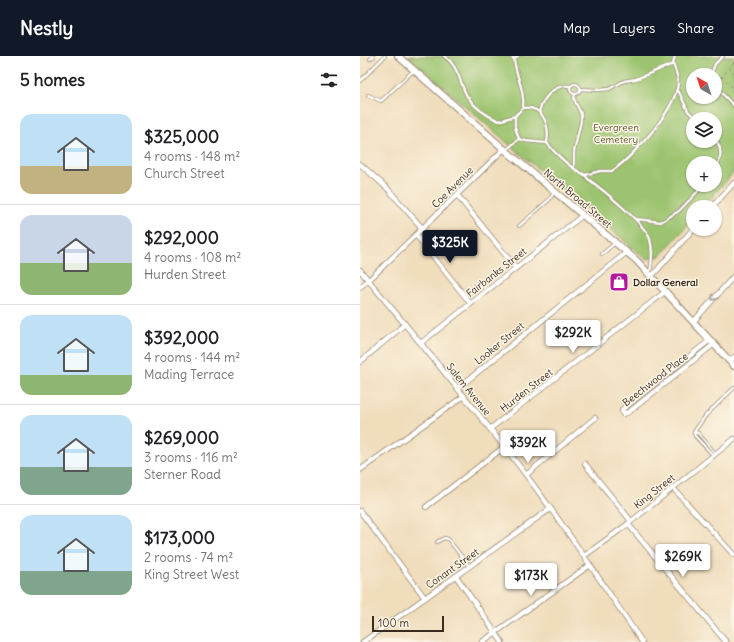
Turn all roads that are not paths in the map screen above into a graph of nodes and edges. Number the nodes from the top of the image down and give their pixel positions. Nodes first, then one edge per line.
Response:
1 (374, 56) edge
2 (385, 56) edge
3 (398, 56) edge
4 (444, 56) edge
5 (510, 56) edge
6 (518, 56) edge
7 (675, 56) edge
8 (723, 56) edge
9 (370, 59) dead end
10 (514, 59) junction
11 (673, 64) junction
12 (714, 68) edge
13 (414, 70) junction
14 (360, 81) edge
15 (570, 86) junction
16 (580, 89) junction
17 (676, 90) junction
18 (722, 93) edge
19 (575, 94) junction
20 (368, 95) dead end
21 (734, 106) edge
22 (523, 108) junction
23 (538, 112) junction
24 (689, 112) edge
25 (515, 116) junction
26 (519, 139) junction
27 (547, 143) junction
28 (505, 150) junction
29 (360, 164) edge
30 (574, 167) junction
31 (585, 175) junction
32 (734, 183) edge
33 (555, 191) junction
34 (697, 192) edge
35 (457, 195) junction
36 (718, 200) edge
37 (582, 215) junction
38 (635, 219) junction
39 (519, 226) dead end
40 (423, 229) junction
41 (416, 235) junction
42 (687, 236) edge
43 (616, 243) junction
44 (627, 252) junction
45 (602, 254) dead end
46 (516, 268) junction
47 (360, 270) edge
48 (651, 275) junction
49 (734, 276) edge
50 (369, 280) junction
51 (360, 287) edge
52 (666, 291) junction
53 (471, 304) junction
54 (694, 321) junction
55 (405, 324) junction
56 (712, 342) junction
57 (420, 344) junction
58 (360, 362) edge
59 (733, 362) edge
60 (678, 366) junction
61 (681, 370) junction
62 (458, 388) junction
63 (649, 388) junction
64 (734, 388) edge
65 (653, 393) junction
66 (464, 396) junction
67 (595, 418) dead end
68 (490, 429) junction
69 (734, 439) edge
70 (504, 447) junction
71 (714, 454) junction
72 (585, 464) dead end
73 (360, 470) edge
74 (526, 475) junction
75 (673, 488) junction
76 (426, 507) dead end
77 (550, 509) junction
78 (360, 510) edge
79 (630, 522) junction
80 (437, 542) dead end
81 (734, 555) edge
82 (584, 556) junction
83 (590, 565) junction
84 (470, 566) junction
85 (456, 576) junction
86 (425, 598) junction
87 (496, 632) junction
88 (363, 642) edge
89 (482, 642) edge
90 (502, 642) edge
91 (642, 642) edge
92 (726, 642) edge

1 - 9 lane
2 - 14 lane
3 - 13 main road, North Broad Street
4 - 25 lane
5 - 10 lane
6 - 10 lane
7 - 11 lane
8 - 12 lane
10 - 22 lane
11 - 16 lane
11 - 17 lane
13 - 20 lane
13 - 28 main road, North Broad Street
15 - 16 lane
15 - 19 lane
15 - 23 lane
16 - 19 lane
17 - 24 lane
17 - 31 lane
18 - 21 lane
19 - 30 lane
22 - 23 lane
22 - 25 lane
23 - 27 lane
25 - 26 lane
26 - 27 lane
26 - 28 lane
27 - 30 lane
28 - 33 main road, North Broad Street
28 - 35 street, Coe Avenue
29 - 40 street
30 - 31 lane
31 - 38 lane
32 - 36 street
33 - 37 main road, North Broad Street
33 - 39 lane
34 - 38 lane
35 - 40 street, Coe Avenue
35 - 46 street
37 - 43 main road, North Broad Street
37 - 46 street, Fairbanks Street
38 - 48 lane
40 - 41 street, Coe Avenue
41 - 50 street, Coe Avenue
41 - 53 street
42 - 48 street
43 - 44 main road, North Broad Street
43 - 45 lane
44 - 48 main road, North Broad Street
44 - 62 street, Looker Street
46 - 53 street, Fairbanks Street
47 - 50 street, Salem Avenue
48 - 52 main road, North Broad Street
49 -> 54 street
50 - 51 street, Coe Avenue
50 - 55 street, Salem Avenue
52 - 54 main road, North Broad Street
52 - 68 street, Hurden Street
53 - 57 street, Fairbanks Street
54 - 56 main road, North Broad Street
55 - 57 street, Salem Avenue
55 - 58 street
56 - 59 main road, North Broad Street
56 - 60 street, Beechwood Place
56 - 61 street, Beechwood Place
57 - 62 street, Salem Avenue
60 - 61 street
60 - 63 street, Beechwood Place
61 - 65 street, Beechwood Place
62 - 66 street, Salem Avenue
63 - 65 street
63 - 65 street, Beechwood Place
64 - 71 lane
66 - 68 street, Salem Avenue
66 - 73 street
67 - 74 street
68 - 70 street, Salem Avenue
69 - 71 street, King Street
70 - 74 street, Salem Avenue
70 - 76 street
71 - 75 street, King Street
72 - 79 street
74 - 77 street, Salem Avenue
75 - 79 street, King Street
75 - 81 street
77 - 82 street, Salem Avenue
77 - 84 street, Conant Street
78 - 86 street
79 - 82 street, King Street
79 - 92 street
80 - 84 lane
82 - 83 street, Salem Avenue
83 - 87 street
83 - 91 street, Salem Avenue
84 - 85 street, Conant Street
85 - 86 street, Conant Street
85 - 87 street
86 - 88 street, Conant Street
87 - 89 street
87 - 90 street

